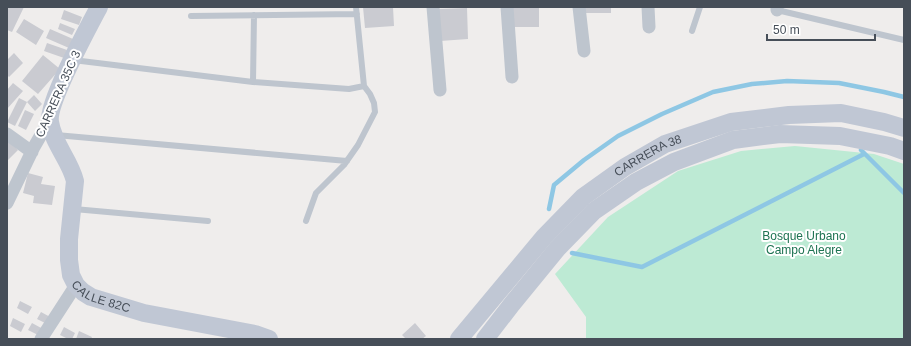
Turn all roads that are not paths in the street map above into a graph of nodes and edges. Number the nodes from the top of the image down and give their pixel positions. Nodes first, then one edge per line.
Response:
1 (99, 7) edge
2 (356, 7) edge
3 (433, 7) edge
4 (506, 7) edge
5 (580, 7) edge
6 (648, 7) edge
7 (700, 7) edge
8 (777, 8) edge
9 (357, 14) junction
10 (254, 15) junction
11 (191, 16) dead end
12 (650, 27) dead end
13 (692, 31) dead end
14 (904, 40) edge
15 (584, 51) dead end
16 (72, 60) junction
17 (512, 77) dead end
18 (253, 82) junction
19 (364, 86) junction
20 (440, 90) dead end
21 (51, 128) junction
22 (904, 128) edge
23 (7, 134) edge
24 (904, 151) edge
25 (32, 152) junction
26 (347, 160) junction
27 (8, 203) edge
28 (72, 209) junction
29 (208, 221) dead end
30 (306, 221) dead end
31 (76, 285) junction
32 (41, 339) edge
33 (269, 339) edge
34 (460, 339) edge
35 (485, 339) edge

1 - 16 main road, CARRERA 35C 3
2 - 9 lane
3 - 20 street
4 - 17 street
5 - 15 street
6 - 12 street
7 - 13 lane
8 - 14 lane
9 - 10 lane
9 - 19 lane
10 - 11 lane
10 - 18 lane
16 - 18 lane
16 - 21 main road, CARRERA 35C 3
18 - 19 lane
19 - 26 lane
21 - 25 street, CARRERA 35C 3
21 - 26 lane
21 - 28 main road, CALLE 82C
22 - 34 main road, CARRERA 38
23 - 25 street
24 - 35 main road, CARRERA 38
25 - 27 street, CARRERA 35C 3
26 - 30 lane
28 - 29 lane
28 - 31 main road, CALLE 82C
31 - 32 street
31 - 33 main road, CALLE 82C

